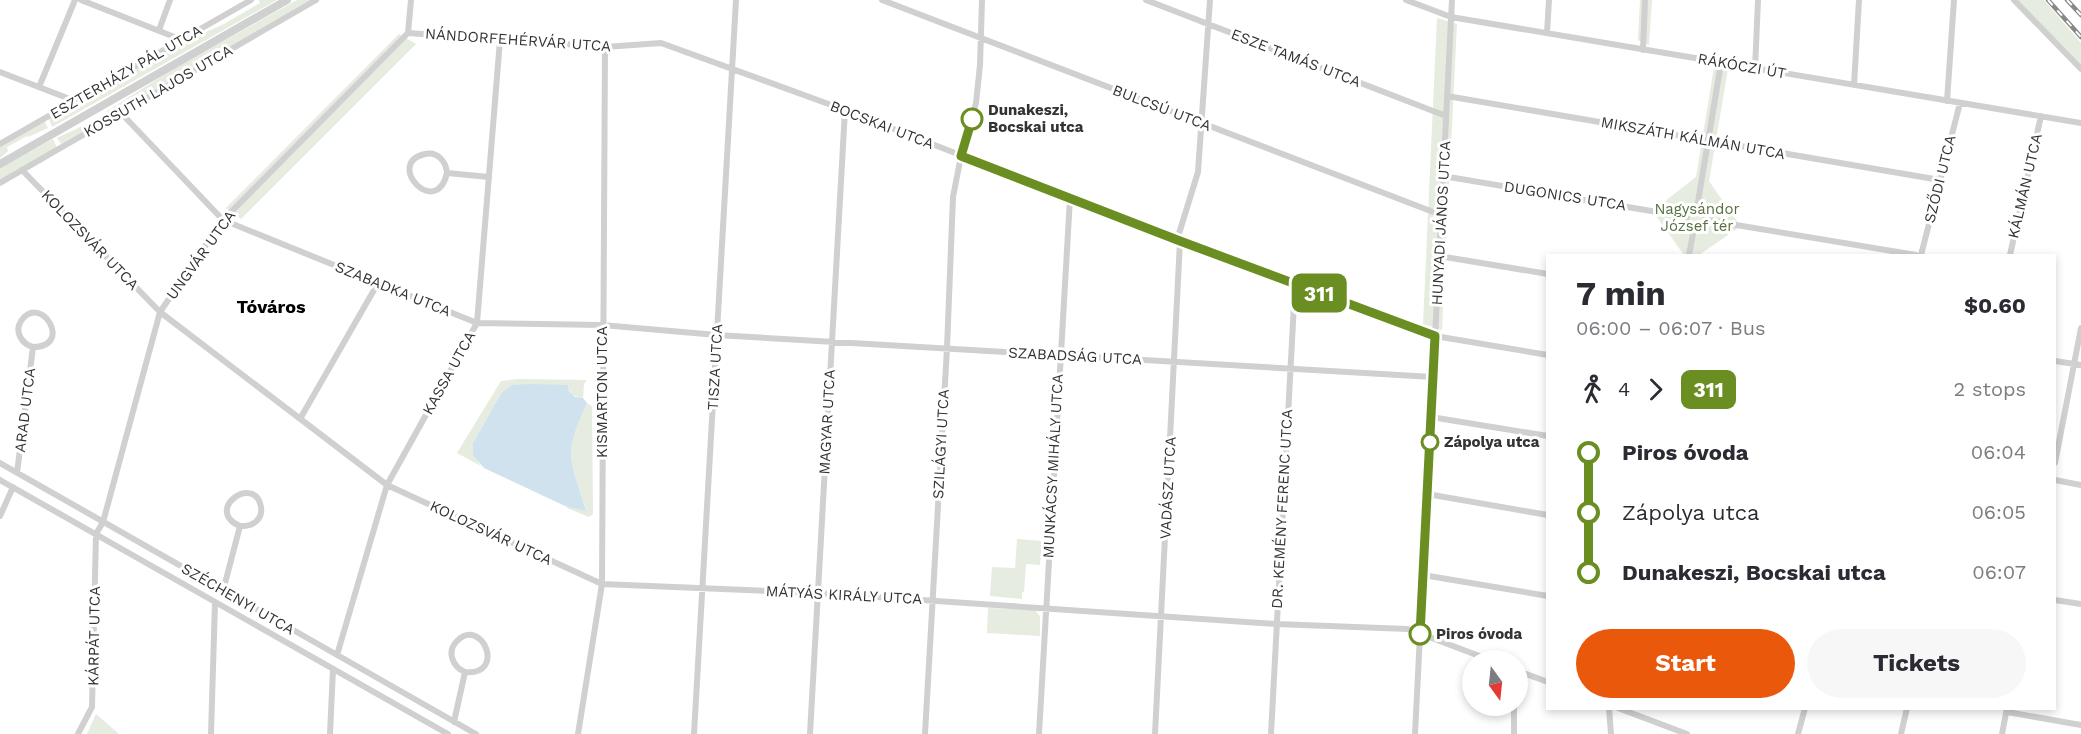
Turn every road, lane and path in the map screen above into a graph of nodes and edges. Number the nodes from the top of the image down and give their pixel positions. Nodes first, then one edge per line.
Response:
1 (75, 0) edge
2 (81, 0) edge
3 (170, 0) edge
4 (251, 0) edge
5 (287, 0) edge
6 (316, 0) edge
7 (411, 0) edge
8 (736, 0) edge
9 (882, 0) edge
10 (981, 0) edge
11 (1146, 0) edge
12 (1210, 0) edge
13 (1406, 0) edge
14 (1452, 0) edge
15 (1549, 0) edge
16 (1645, 0) edge
17 (1758, 0) edge
18 (1859, 0) edge
19 (1954, 0) edge
20 (2014, 0) edge
21 (1451, 17) junction
22 (1209, 24) junction
23 (159, 30) junction
24 (408, 33) junction
25 (1547, 33) junction
26 (981, 38) junction
27 (182, 40) junction
28 (500, 40) junction
29 (605, 47) junction
30 (1643, 50) junction
31 (1721, 63) junction
32 (732, 68) junction
33 (1755, 69) junction
34 (2081, 69) edge
35 (0, 72) edge
36 (1854, 85) junction
37 (39, 87) junction
38 (1447, 96) junction
39 (75, 101) junction
40 (1947, 101) junction
41 (1960, 103) junction
42 (845, 110) junction
43 (121, 113) junction
44 (1446, 117) junction
45 (2041, 117) junction
46 (1202, 123) junction
47 (2081, 123) edge
48 (1708, 140) junction
49 (0, 144) edge
50 (961, 156) junction
51 (0, 164) edge
52 (22, 170) junction
53 (447, 173) junction
54 (1443, 176) junction
55 (489, 177) junction
56 (1940, 180) junction
57 (0, 183) edge
58 (1070, 198) junction
59 (1697, 208) junction
60 (1441, 216) junction
61 (1687, 217) junction
62 (223, 220) junction
63 (1706, 220) junction
64 (1694, 228) junction
65 (1178, 241) junction
66 (1689, 254) edge
67 (1913, 254) edge
68 (1919, 254) edge
69 (2010, 254) edge
70 (1439, 256) junction
71 (1546, 274) edge
72 (378, 282) junction
73 (1295, 285) junction
74 (160, 312) junction
75 (477, 323) junction
76 (602, 325) junction
77 (2081, 328) edge
78 (717, 335) junction
79 (1435, 336) junction
80 (832, 342) junction
81 (33, 347) junction
82 (947, 348) junction
83 (1059, 355) junction
84 (1546, 355) edge
85 (2056, 361) edge
86 (1174, 362) junction
87 (2078, 365) edge
88 (1290, 369) junction
89 (1433, 377) junction
90 (1431, 417) junction
91 (300, 419) junction
92 (1546, 436) edge
93 (2056, 459) edge
94 (0, 463) edge
95 (17, 473) junction
96 (0, 480) edge
97 (2056, 480) edge
98 (387, 485) junction
99 (2081, 485) edge
100 (13, 487) junction
101 (1427, 494) junction
102 (1546, 514) edge
103 (0, 516) edge
104 (103, 522) junction
105 (240, 526) junction
106 (96, 534) junction
107 (1423, 575) junction
108 (602, 584) junction
109 (703, 589) junction
110 (223, 591) junction
111 (818, 592) junction
112 (1546, 596) edge
113 (933, 600) junction
114 (2056, 600) edge
115 (215, 602) junction
116 (2081, 604) edge
117 (1044, 607) junction
118 (1161, 616) junction
119 (1276, 624) junction
120 (1420, 634) junction
121 (1463, 650) edge
122 (337, 655) junction
123 (333, 669) junction
124 (465, 672) junction
125 (1528, 674) edge
126 (1546, 681) edge
127 (1609, 710) edge
128 (1623, 710) edge
129 (1804, 710) edge
130 (1907, 710) edge
131 (2007, 710) edge
132 (1514, 716) edge
133 (454, 722) junction
134 (2081, 725) edge
135 (78, 734) edge
136 (211, 734) edge
137 (330, 734) edge
138 (448, 734) edge
139 (476, 734) edge
140 (578, 734) edge
141 (694, 734) edge
142 (810, 734) edge
143 (925, 734) edge
144 (1038, 734) edge
145 (1155, 734) edge
146 (1271, 734) edge
147 (1415, 734) edge
148 (1514, 734) edge
149 (1611, 734) edge
150 (1687, 734) edge
151 (1798, 734) edge
152 (1901, 734) edge
153 (2002, 734) edge

1 - 37 street
2 - 23 street
3 - 23 street
4 - 27 street, ESZTERHÁZY PÁL UTCA
5 - 51 street, KOSSUTH LAJOS UTCA
6 - 43 street, KOSSUTH LAJOS UTCA
7 - 24 street
8 - 32 street, TISZA UTCA
9 - 26 street, BULCSÚ UTCA
10 - 26 street, SZILÁGYI UTCA
11 - 22 street, ESZE TAMÁS UTCA
12 - 22 street, VADÁSZ UTCA
13 - 21 street, RÁKÓCZI ÚT
14 - 21 street, HUNYADI JÁNOS UTCA
15 - 25 street
16 - 30 street
17 - 33 street
18 - 36 street
19 - 40 street
20 - 34 street
21 - 25 street, RÁKÓCZI ÚT
21 - 38 street, HUNYADI JÁNOS UTCA
22 - 44 street, ESZE TAMÁS UTCA
22 - 46 street, VADÁSZ UTCA
23 - 27 street
24 - 28 street, NÁNDORFEHÉRVÁR UTCA
24 - 62 street, UNGVÁR UTCA
25 - 30 street, RÁKÓCZI ÚT
26 - 46 street, BULCSÚ UTCA
26 - 50 street, SZILÁGYI UTCA
27 - 39 street, ESZTERHÁZY PÁL UTCA
28 - 29 street, NÁNDORFEHÉRVÁR UTCA
28 - 55 street, KASSA UTCA
29 - 32 street, NÁNDORFEHÉRVÁR UTCA
29 - 76 street, KISMARTON UTCA
30 - 31 street, RÁKÓCZI ÚT
31 - 33 street, RÁKÓCZI ÚT
31 - 48 street
32 - 42 street, BOCSKAI UTCA
32 - 78 street, TISZA UTCA
33 - 36 street, RÁKÓCZI ÚT
35 - 37 street
36 - 40 street, RÁKÓCZI ÚT
37 - 39 street
38 - 44 street, HUNYADI JÁNOS UTCA
38 - 48 street, MIKSZÁTH KÁLMÁN UTCA
39 - 49 street, ESZTERHÁZY PÁL UTCA
40 - 41 street, RÁKÓCZI ÚT
41 - 45 street, RÁKÓCZI ÚT
41 - 56 street, SZŐDI UTCA
42 - 50 street, BOCSKAI UTCA
42 - 80 street, MAGYAR UTCA
43 - 52 street, KOSSUTH LAJOS UTCA
43 - 62 street, SZABADKA UTCA
44 - 54 street, HUNYADI JÁNOS UTCA
45 - 47 street, RÁKÓCZI ÚT
45 - 69 street, KÁLMÁN UTCA
46 - 60 street, BULCSÚ UTCA
46 - 65 street, VADÁSZ UTCA
48 - 56 street, MIKSZÁTH KÁLMÁN UTCA
48 - 59 street
50 - 58 street, BOCSKAI UTCA
50 - 82 street, SZILÁGYI UTCA
52 - 57 street, KOSSUTH LAJOS UTCA
52 - 74 street, KOLOZSVÁR UTCA
53 - 53 street
53 - 55 street
54 - 60 street, HUNYADI JÁNOS UTCA
54 - 61 street, DUGONICS UTCA
55 - 75 street, KASSA UTCA
56 - 68 street, SZŐDI UTCA
58 - 65 street, BOCSKAI UTCA
58 - 83 street, MUNKÁCSY MIHÁLY UTCA
59 - 61 street
59 - 63 street
60 - 70 street, HUNYADI JÁNOS UTCA
61 - 64 street
62 - 72 street, SZABADKA UTCA
62 - 74 street, UNGVÁR UTCA
63 - 64 street
63 - 67 street
64 - 66 street
65 - 73 street, BOCSKAI UTCA
65 - 86 street, VADÁSZ UTCA
70 - 71 street
70 - 79 street, HUNYADI JÁNOS UTCA
72 - 75 street, SZABADKA UTCA
72 - 91 street
73 - 79 street, BOCSKAI UTCA
73 - 88 street, DR. KEMÉNY FERENC UTCA
74 - 91 street, KOLOZSVÁR UTCA
74 - 104 street, UNGVÁR UTCA
75 - 76 street, SZABADKA UTCA
75 - 98 street, KASSA UTCA
76 - 78 street, SZABADKA UTCA
76 - 108 street, KISMARTON UTCA
77 - 87 street
78 - 80 street, SZABADSÁG UTCA
78 - 109 street, TISZA UTCA
79 - 84 street, BOCSKAI UTCA
79 - 89 street, HUNYADI JÁNOS UTCA
80 - 82 street, SZABADSÁG UTCA
80 - 111 street, MAGYAR UTCA
81 - 81 street, ARAD UTCA
81 - 95 street, ARAD UTCA
82 - 83 street, SZABADSÁG UTCA
82 - 113 street, SZILÁGYI UTCA
83 - 86 street, SZABADSÁG UTCA
83 - 117 street, MUNKÁCSY MIHÁLY UTCA
85 - 87 street
86 - 88 street, SZABADSÁG UTCA
86 - 118 street, VADÁSZ UTCA
87 - 93 street
88 - 89 street, SZABADSÁG UTCA
88 - 119 street, DR. KEMÉNY FERENC UTCA
89 - 90 street, HUNYADI JÁNOS UTCA
90 - 92 street
90 - 101 street, HUNYADI JÁNOS UTCA
91 - 98 street, KOLOZSVÁR UTCA
94 - 95 street, SZÉCHENYI UTCA
95 - 104 street, SZÉCHENYI UTCA
96 - 100 street, SZÉCHENYI UTCA
97 - 99 street
98 - 108 street, KOLOZSVÁR UTCA
98 - 122 street, KASSA UTCA
100 - 103 street
100 - 106 street, SZÉCHENYI UTCA
101 - 102 street
101 - 107 street, HUNYADI JÁNOS UTCA
104 - 106 street, UNGVÁR UTCA
104 - 110 street, SZÉCHENYI UTCA
105 - 105 street
105 - 110 street
106 - 115 street, SZÉCHENYI UTCA
106 - 135 street, KÁRPÁT UTCA
107 - 112 street
107 - 120 street, HUNYADI JÁNOS UTCA
108 - 109 street, KOLOZSVÁR UTCA
108 - 140 street, KISMARTON UTCA
109 - 111 street, MÁTYÁS KIRÁLY UTCA
109 - 141 street, TISZA UTCA
110 - 122 street, SZÉCHENYI UTCA
111 - 113 street, MÁTYÁS KIRÁLY UTCA
111 - 142 street, MAGYAR UTCA
113 - 117 street, MÁTYÁS KIRÁLY UTCA
113 - 143 street, SZILÁGYI UTCA
114 - 116 street
115 - 123 street, SZÉCHENYI UTCA
115 - 136 street
117 - 118 street, MÁTYÁS KIRÁLY UTCA
117 - 144 street, MUNKÁCSY MIHÁLY UTCA
118 - 119 street
118 - 145 street, VADÁSZ UTCA
119 - 120 street
119 - 146 street, DR. KEMÉNY FERENC UTCA
120 - 121 street
120 - 147 street, HUNYADI JÁNOS UTCA
122 - 133 street, SZÉCHENYI UTCA
123 - 137 street
123 - 138 street, SZÉCHENYI UTCA
124 - 124 street
124 - 133 street
125 - 126 street
127 - 149 street
128 - 150 street
129 - 151 street
130 - 152 street
131 - 134 street
131 - 153 street
132 - 148 street
133 - 139 street, SZÉCHENYI UTCA

